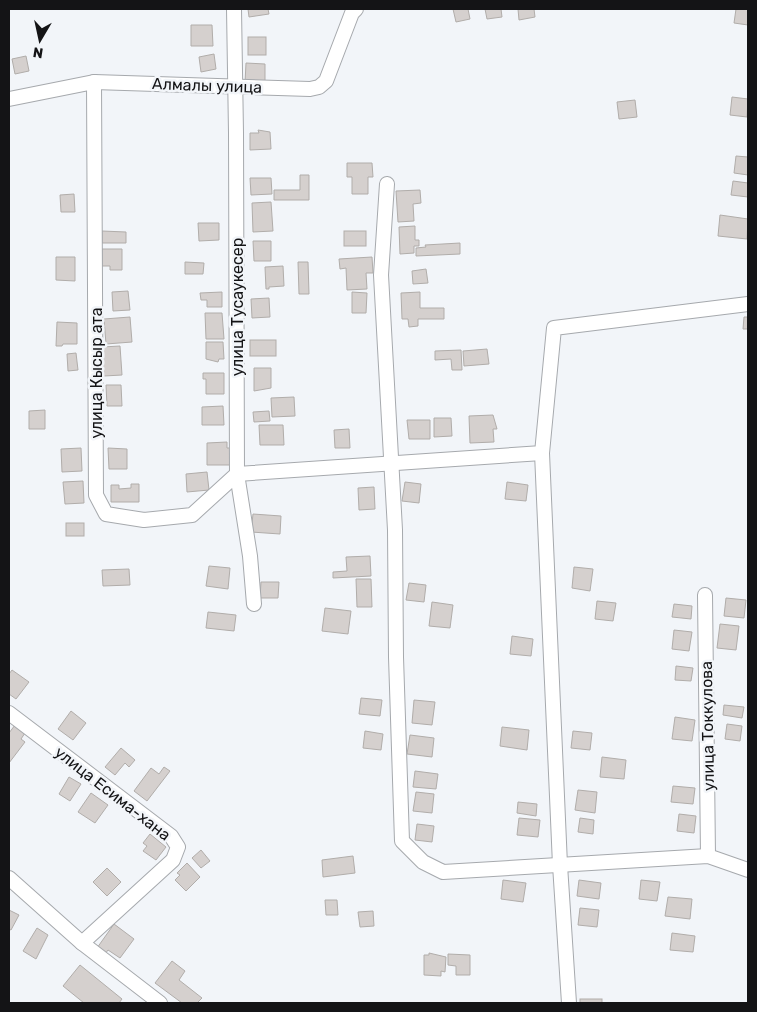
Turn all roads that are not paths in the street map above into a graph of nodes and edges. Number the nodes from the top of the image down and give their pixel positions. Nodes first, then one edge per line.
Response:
1 (234, 9) edge
2 (356, 9) edge
3 (94, 82) junction
4 (234, 85) junction
5 (9, 99) edge
6 (387, 184) dead end
7 (748, 304) edge
8 (542, 453) junction
9 (391, 463) junction
10 (237, 474) junction
11 (705, 596) dead end
12 (254, 604) dead end
13 (9, 712) edge
14 (708, 856) junction
15 (560, 865) junction
16 (748, 870) edge
17 (9, 878) edge
18 (82, 943) junction
19 (160, 1003) edge
20 (570, 1003) edge

1 - 4 street, улица Тусаукесер
2 - 4 street, Алмалы улица
3 - 4 street, Алмалы улица
3 - 5 street, Алмалы улица
3 - 10 street, улица Кысыр ата
4 - 10 street, улица Тусаукесер
6 - 9 street
7 - 8 street
8 - 9 street
8 - 15 street
9 - 10 street
9 - 15 street
10 - 12 street, улица Тусаукесер
11 - 14 street, улица Токкулова
13 - 18 street, улица Есима-хана
14 - 15 street
14 - 16 street
15 - 20 street
17 - 18 street
18 - 19 street

